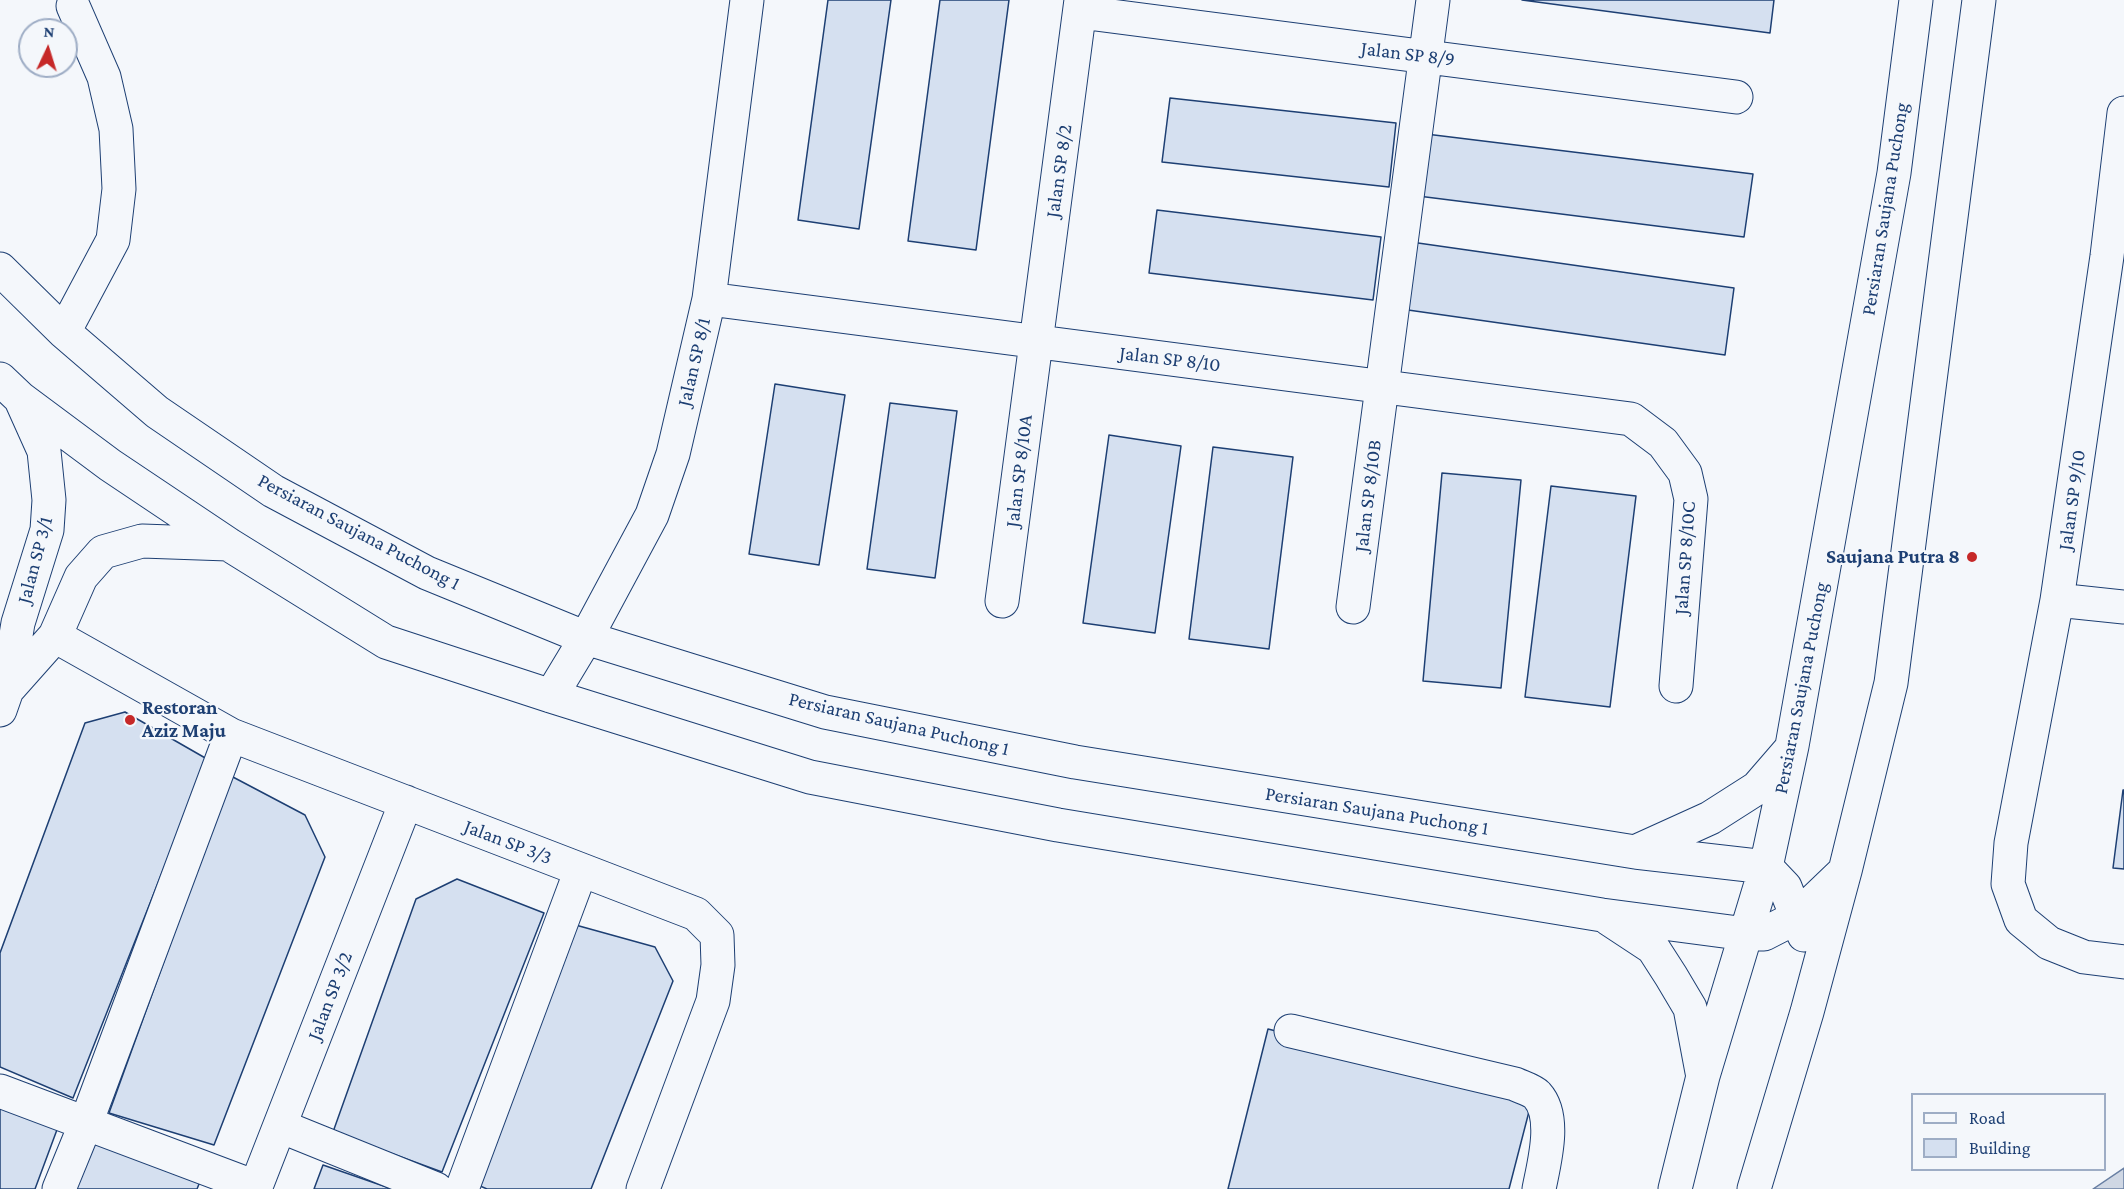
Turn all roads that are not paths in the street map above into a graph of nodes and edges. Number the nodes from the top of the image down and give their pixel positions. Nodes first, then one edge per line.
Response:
1 (747, 0) edge
2 (1432, 0) edge
3 (1916, 0) edge
4 (1979, 0) edge
5 (73, 6) dead end
6 (1080, 6) edge
7 (1425, 56) junction
8 (1736, 97) dead end
9 (2124, 113) edge
10 (2116, 257) edge
11 (0, 269) edge
12 (708, 299) junction
13 (64, 332) junction
14 (1036, 341) junction
15 (1382, 386) junction
16 (10, 389) edge
17 (1631, 419) joint
18 (228, 544) junction
19 (2057, 600) junction
20 (1002, 601) dead end
21 (1353, 607) dead end
22 (2124, 607) edge
23 (55, 636) junction
24 (586, 638) junction
25 (1676, 686) dead end
26 (551, 696) junction
27 (4, 700) edge
28 (231, 735) junction
29 (1792, 746) junction
30 (406, 802) junction
31 (1635, 852) junction
32 (1766, 867) junction
33 (581, 870) junction
34 (1845, 871) junction
35 (1602, 915) junction
36 (1797, 917) junction
37 (1746, 934) junction
38 (2124, 962) edge
39 (1807, 1012) junction
40 (1291, 1031) dead end
41 (1703, 1076) junction
42 (0, 1091) edge
43 (86, 1123) junction
44 (280, 1126) junction
45 (255, 1188) edge
46 (59, 1189) edge
47 (436, 1189) edge
48 (462, 1189) edge
49 (643, 1189) edge
50 (1539, 1189) edge
51 (1675, 1189) edge
52 (1754, 1189) edge

1 - 12 street, Jalan SP 8/1
2 - 7 street, Jalan SP 8/10B
3 - 29 street, Persiaran Saujana Puchong
4 - 34 street
5 - 13 street
6 - 7 street, Jalan SP 8/9
6 - 14 street, Jalan SP 8/2
7 - 8 street, Jalan SP 8/9
7 - 15 street, Jalan SP 8/10B
9 - 10 street, Jalan SP 9/10
10 - 19 street, Jalan SP 9/10
11 - 13 street, Persiaran Saujana Puchong 1
12 - 14 street, Jalan SP 8/10
12 - 24 street, Jalan SP 8/1
13 - 24 street, Persiaran Saujana Puchong 1
14 - 15 street, Jalan SP 8/10
14 - 20 street, Jalan SP 8/10A
15 - 17 street, Jalan SP 8/10
15 - 21 street, Jalan SP 8/10B
16 - 18 street
16 - 27 street, Jalan SP 3/1
17 - 25 street, Jalan SP 8/10C
18 - 23 street, Jalan SP 3/1
18 - 26 street
19 - 22 street
19 - 38 street, Jalan SP 9/10
23 - 27 street, Jalan SP 3/1
23 - 28 street, Jalan SP 3/3
24 - 26 street, Jalan SP 8/1
24 - 31 street, Persiaran Saujana Puchong 1
26 - 35 street
28 - 30 street, Jalan SP 3/3
28 - 43 street
29 - 31 street
29 - 32 street, Persiaran Saujana Puchong
30 - 33 street, Jalan SP 3/3
30 - 44 street, Jalan SP 3/2
31 - 32 street, Persiaran Saujana Puchong 1
32 - 36 street
32 - 37 street, Persiaran Saujana Puchong
33 - 48 street
33 - 49 street, Jalan SP 3/3
34 - 36 street
34 - 39 street
35 - 37 street
35 - 41 street
36 - 37 street
36 - 39 street
37 - 41 street, Persiaran Saujana Puchong
39 - 52 street
40 - 50 street
41 - 51 street, Persiaran Saujana Puchong
42 - 43 street
43 - 45 street
43 - 46 street
44 - 45 street, Jalan SP 3/2
44 - 47 street

